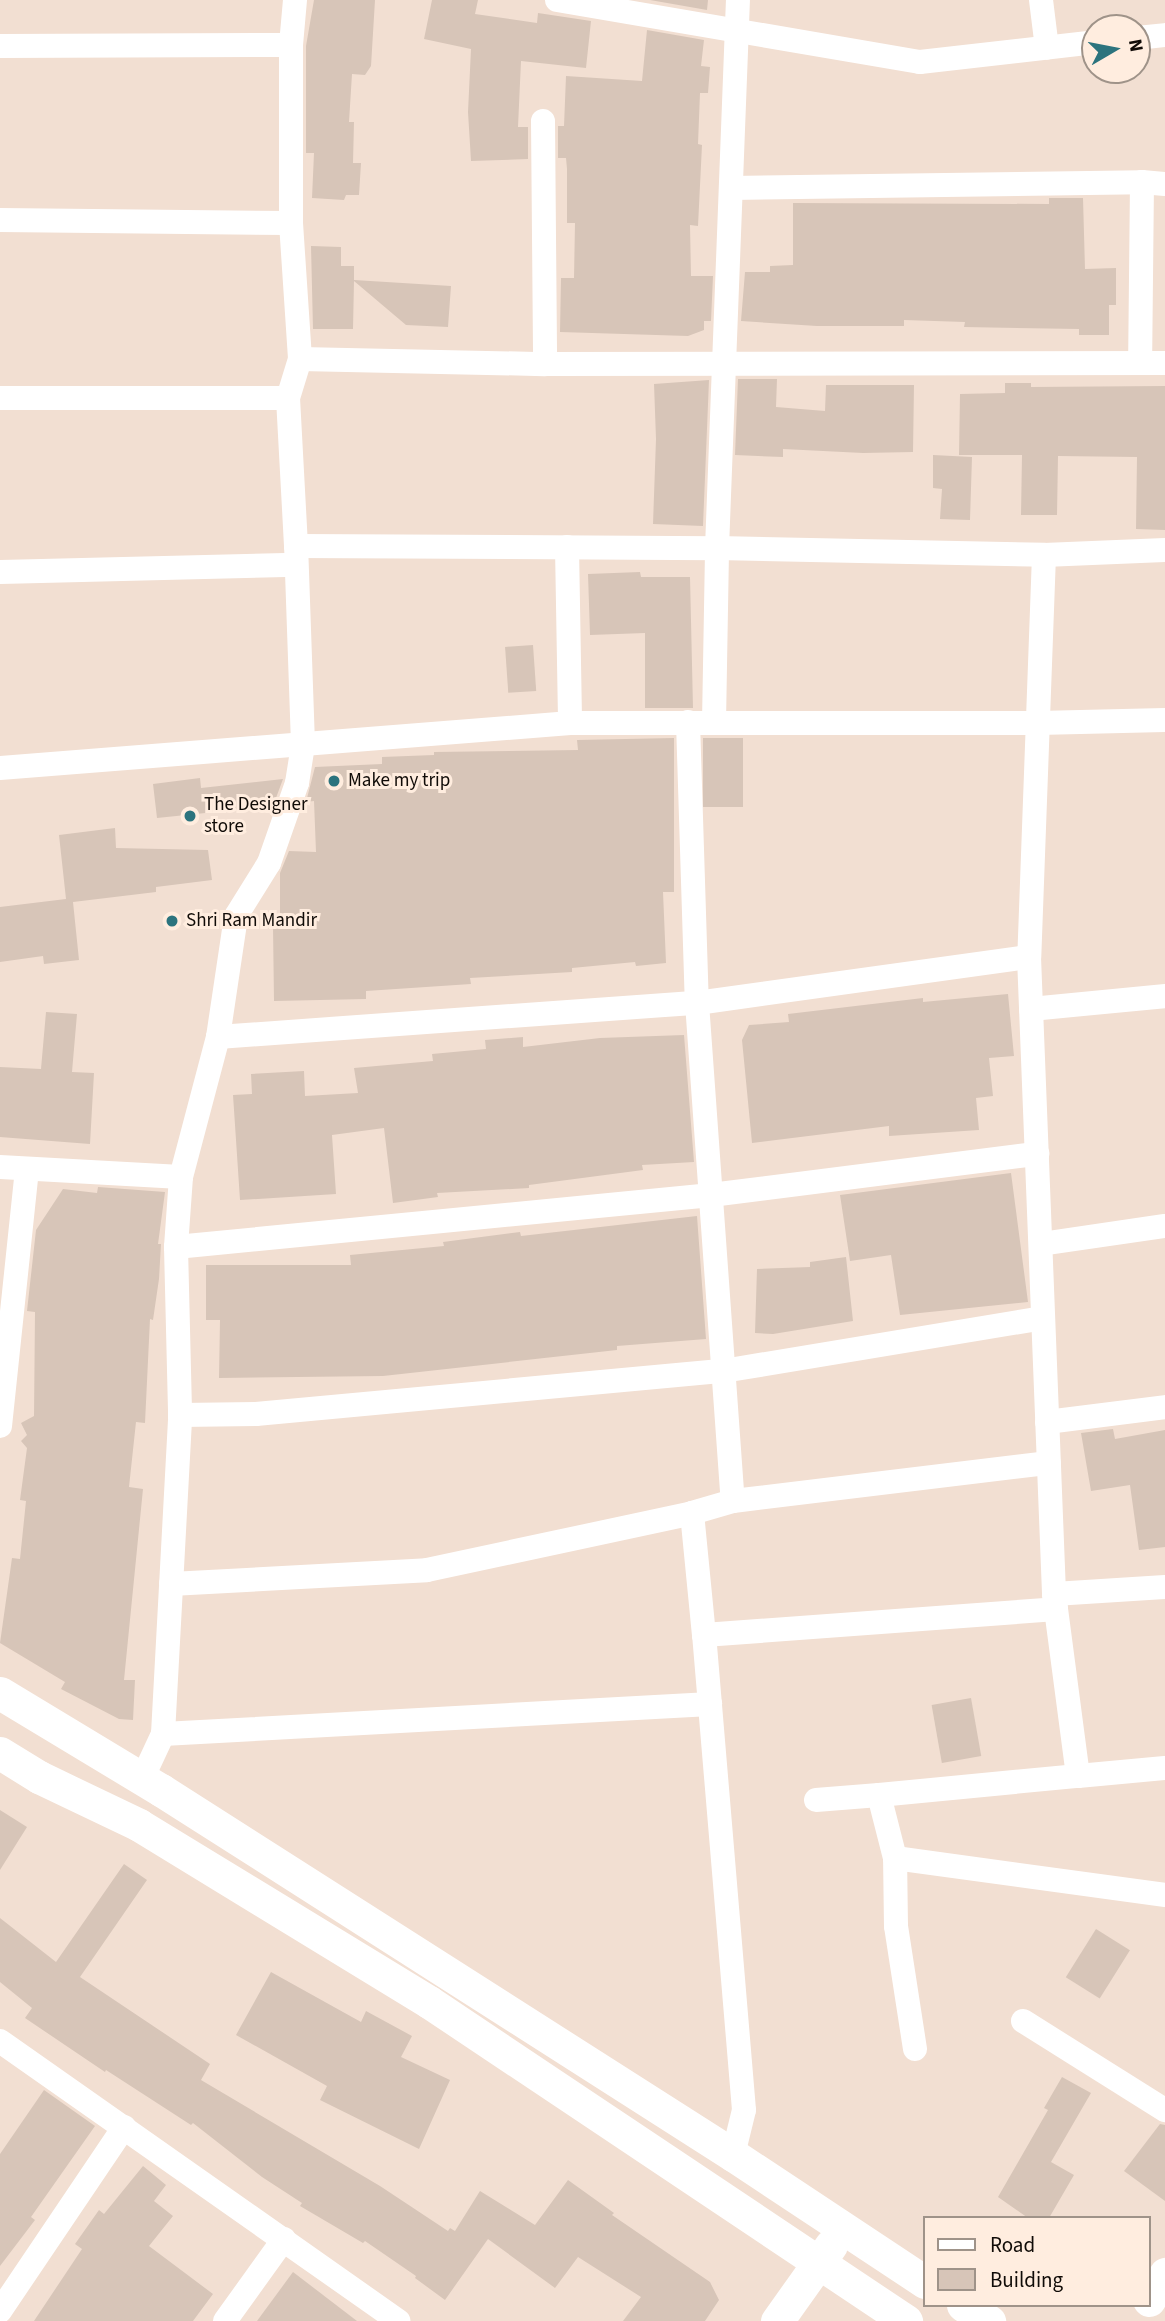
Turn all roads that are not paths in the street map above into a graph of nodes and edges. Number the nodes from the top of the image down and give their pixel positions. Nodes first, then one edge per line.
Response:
1 (295, 0) edge
2 (557, 0) edge
3 (738, 0) edge
4 (1041, 0) edge
5 (736, 33) junction
6 (1081, 44) edge
7 (291, 45) junction
8 (0, 46) edge
9 (1047, 48) junction
10 (543, 121) dead end
11 (1154, 183) edge
12 (731, 188) junction
13 (0, 220) edge
14 (291, 223) junction
15 (300, 359) junction
16 (724, 362) junction
17 (1140, 363) junction
18 (1165, 363) edge
19 (545, 364) junction
20 (0, 398) edge
21 (288, 398) junction
22 (567, 547) junction
23 (717, 548) junction
24 (1165, 550) edge
25 (1044, 555) junction
26 (296, 556) junction
27 (0, 572) edge
28 (1165, 720) edge
29 (688, 722) junction
30 (570, 723) junction
31 (714, 723) junction
32 (1038, 723) junction
33 (303, 744) junction
34 (0, 768) edge
35 (1029, 957) junction
36 (1165, 996) edge
37 (697, 1003) junction
38 (1031, 1009) junction
39 (218, 1037) junction
40 (1037, 1154) junction
41 (0, 1167) edge
42 (27, 1169) junction
43 (181, 1177) junction
44 (711, 1195) junction
45 (1165, 1226) edge
46 (1041, 1244) junction
47 (176, 1247) junction
48 (1044, 1318) junction
49 (4, 1349) edge
50 (723, 1371) junction
51 (1165, 1407) edge
52 (180, 1415) junction
53 (1048, 1422) junction
54 (0, 1426) edge
55 (1049, 1463) junction
56 (733, 1501) junction
57 (692, 1513) junction
58 (171, 1584) junction
59 (1165, 1587) edge
60 (1055, 1601) junction
61 (704, 1635) junction
62 (0, 1693) edge
63 (710, 1704) junction
64 (163, 1734) junction
65 (0, 1753) edge
66 (1165, 1768) edge
67 (1078, 1776) junction
68 (142, 1779) junction
69 (878, 1795) junction
70 (816, 1800) dead end
71 (895, 1858) junction
72 (1165, 1895) edge
73 (1023, 2021) dead end
74 (0, 2041) edge
75 (915, 2049) dead end
76 (1165, 2110) edge
77 (124, 2127) junction
78 (733, 2155) junction
79 (843, 2229) junction
80 (284, 2239) junction
81 (817, 2262) junction
82 (1165, 2274) edge
83 (923, 2280) edge
84 (1151, 2297) edge
85 (966, 2307) edge
86 (0, 2311) edge
87 (225, 2321) edge
88 (398, 2321) edge
89 (777, 2321) edge
90 (906, 2321) edge
91 (989, 2321) edge

1 - 7 street
2 - 5 street
3 - 5 street
4 - 9 street
5 - 9 street
5 - 12 street
6 - 9 street
7 - 8 street
7 - 14 street
10 - 19 street
11 - 12 street
11 - 17 street
12 - 16 street
13 - 14 street
14 - 15 street
15 - 19 street
15 - 21 street
16 - 17 street
16 - 19 street
16 - 23 street
17 - 18 street
20 - 21 street
21 - 26 street
22 - 23 street
22 - 26 street
22 - 30 street
23 - 25 street
23 - 31 street
24 - 25 street
25 - 32 street
26 - 27 street
26 - 33 street
28 - 32 street
29 - 30 street
29 - 31 street
29 - 37 street
30 - 33 street
31 - 32 street
32 - 35 street
33 - 34 street
33 - 39 street
35 - 37 street
35 - 38 street
36 - 38 street
37 - 39 street
37 - 44 street
38 - 40 street
39 - 43 street
40 - 44 street
40 - 46 street
41 - 42 street
42 - 43 street
42 - 49 street
43 - 47 street
44 - 47 street
44 - 50 street
45 - 46 street
46 - 48 street
47 - 52 street
48 - 50 street
48 - 53 street
49 - 54 street
50 - 52 street
50 - 56 street
51 - 53 street
52 - 58 street
53 - 55 street
55 - 56 street
55 - 60 street
56 - 57 street
57 - 58 street
57 - 61 street
58 - 64 street
59 - 60 street
60 - 61 street
60 - 67 street
61 - 63 street
62 - 68 main road
63 - 64 street
63 - 78 street
64 - 68 street
65 - 81 main road
66 - 67 street
67 - 69 street
68 - 78 main road
69 - 70 street
69 - 71 street
71 - 72 street
71 - 75 street
73 - 76 street
74 - 77 street
77 - 80 street
77 - 86 street
78 - 79 main road
79 - 81 main road
79 - 83 main road
80 - 87 street
80 - 88 street
81 - 89 main road
81 - 90 main road
82 - 84 main road
85 - 91 main road

